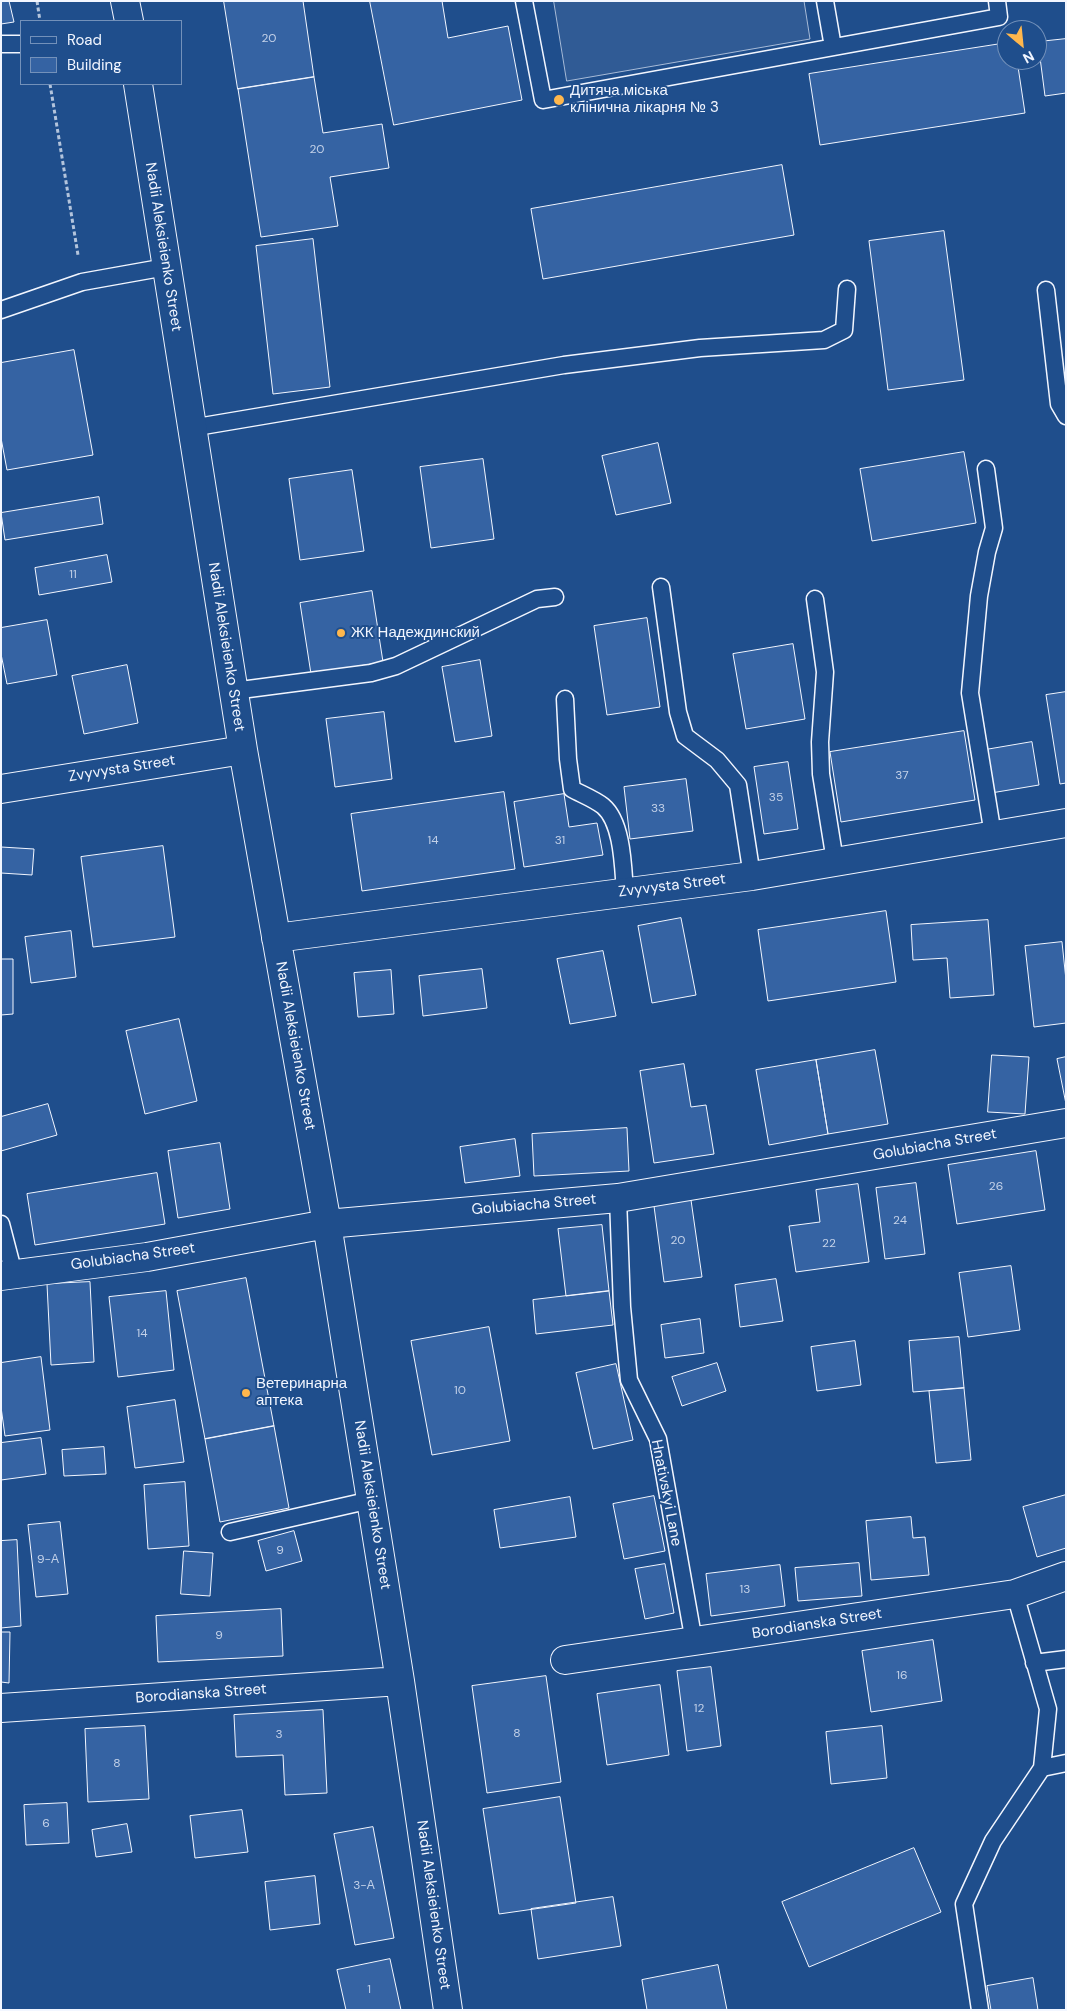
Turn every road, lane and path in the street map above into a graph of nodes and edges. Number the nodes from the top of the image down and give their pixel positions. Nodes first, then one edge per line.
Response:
1 (37, 1) edge
2 (125, 1) edge
3 (524, 1) edge
4 (825, 1) edge
5 (997, 1) edge
6 (40, 20) edge
7 (129, 20) edge
8 (1, 44) edge
9 (20, 44) edge
10 (833, 47) junction
11 (50, 85) edge
12 (138, 85) edge
13 (166, 267) junction
14 (82, 282) junction
15 (847, 289) dead end
16 (1046, 290) dead end
17 (1, 310) edge
18 (1066, 416) edge
19 (192, 428) junction
20 (986, 469) dead end
21 (661, 587) dead end
22 (556, 597) dead end
23 (815, 599) dead end
24 (234, 691) junction
25 (565, 699) dead end
26 (242, 750) junction
27 (1, 789) edge
28 (1066, 823) edge
29 (993, 835) junction
30 (836, 861) junction
31 (752, 876) junction
32 (625, 892) junction
33 (276, 938) junction
34 (1066, 1123) edge
35 (618, 1198) junction
36 (1, 1224) edge
37 (327, 1224) junction
38 (8, 1275) edge
39 (372, 1500) junction
40 (230, 1532) dead end
41 (1066, 1576) edge
42 (1015, 1594) junction
43 (694, 1642) junction
44 (1066, 1659) edge
45 (565, 1660) dead end
46 (1034, 1663) junction
47 (400, 1681) junction
48 (1, 1708) edge
49 (1066, 1763) edge
50 (1042, 1768) junction
51 (448, 2010) edge
52 (980, 2010) edge

1 - 6 path
2 - 7 street
3 - 10 lane
4 - 10 lane
5 - 10 lane
8 - 9 lane
11 - 14 path
12 - 13 street, Nadii Aleksieienko Street
13 - 14 lane
13 - 19 street, Nadii Aleksieienko Street
14 - 17 lane
15 - 19 lane
16 - 18 lane
19 - 24 street, Nadii Aleksieienko Street
20 - 29 lane
21 - 31 lane
22 - 24 lane
23 - 30 lane
24 - 26 street, Nadii Aleksieienko Street
25 - 32 lane
26 - 27 street, Zvyvysta Street
26 - 33 street, Nadii Aleksieienko Street
28 - 29 street, Zvyvysta Street
29 - 30 street, Zvyvysta Street
30 - 31 street, Zvyvysta Street
31 - 32 street, Zvyvysta Street
32 - 33 street, Zvyvysta Street
33 - 37 street, Nadii Aleksieienko Street
34 - 35 street, Golubiacha Street
35 - 37 street, Golubiacha Street
35 - 43 lane, Hnativskyi Lane
36 - 38 lane
37 - 38 street, Golubiacha Street
37 - 39 street, Nadii Aleksieienko Street
39 - 40 lane
39 - 47 street, Nadii Aleksieienko Street
41 - 42 street, Borodianska Street
42 - 43 street, Borodianska Street
42 - 46 lane
43 - 45 street, Borodianska Street
44 - 46 lane
46 - 50 lane
47 - 48 street, Borodianska Street
47 - 51 street, Nadii Aleksieienko Street
49 - 50 lane
50 - 52 lane

